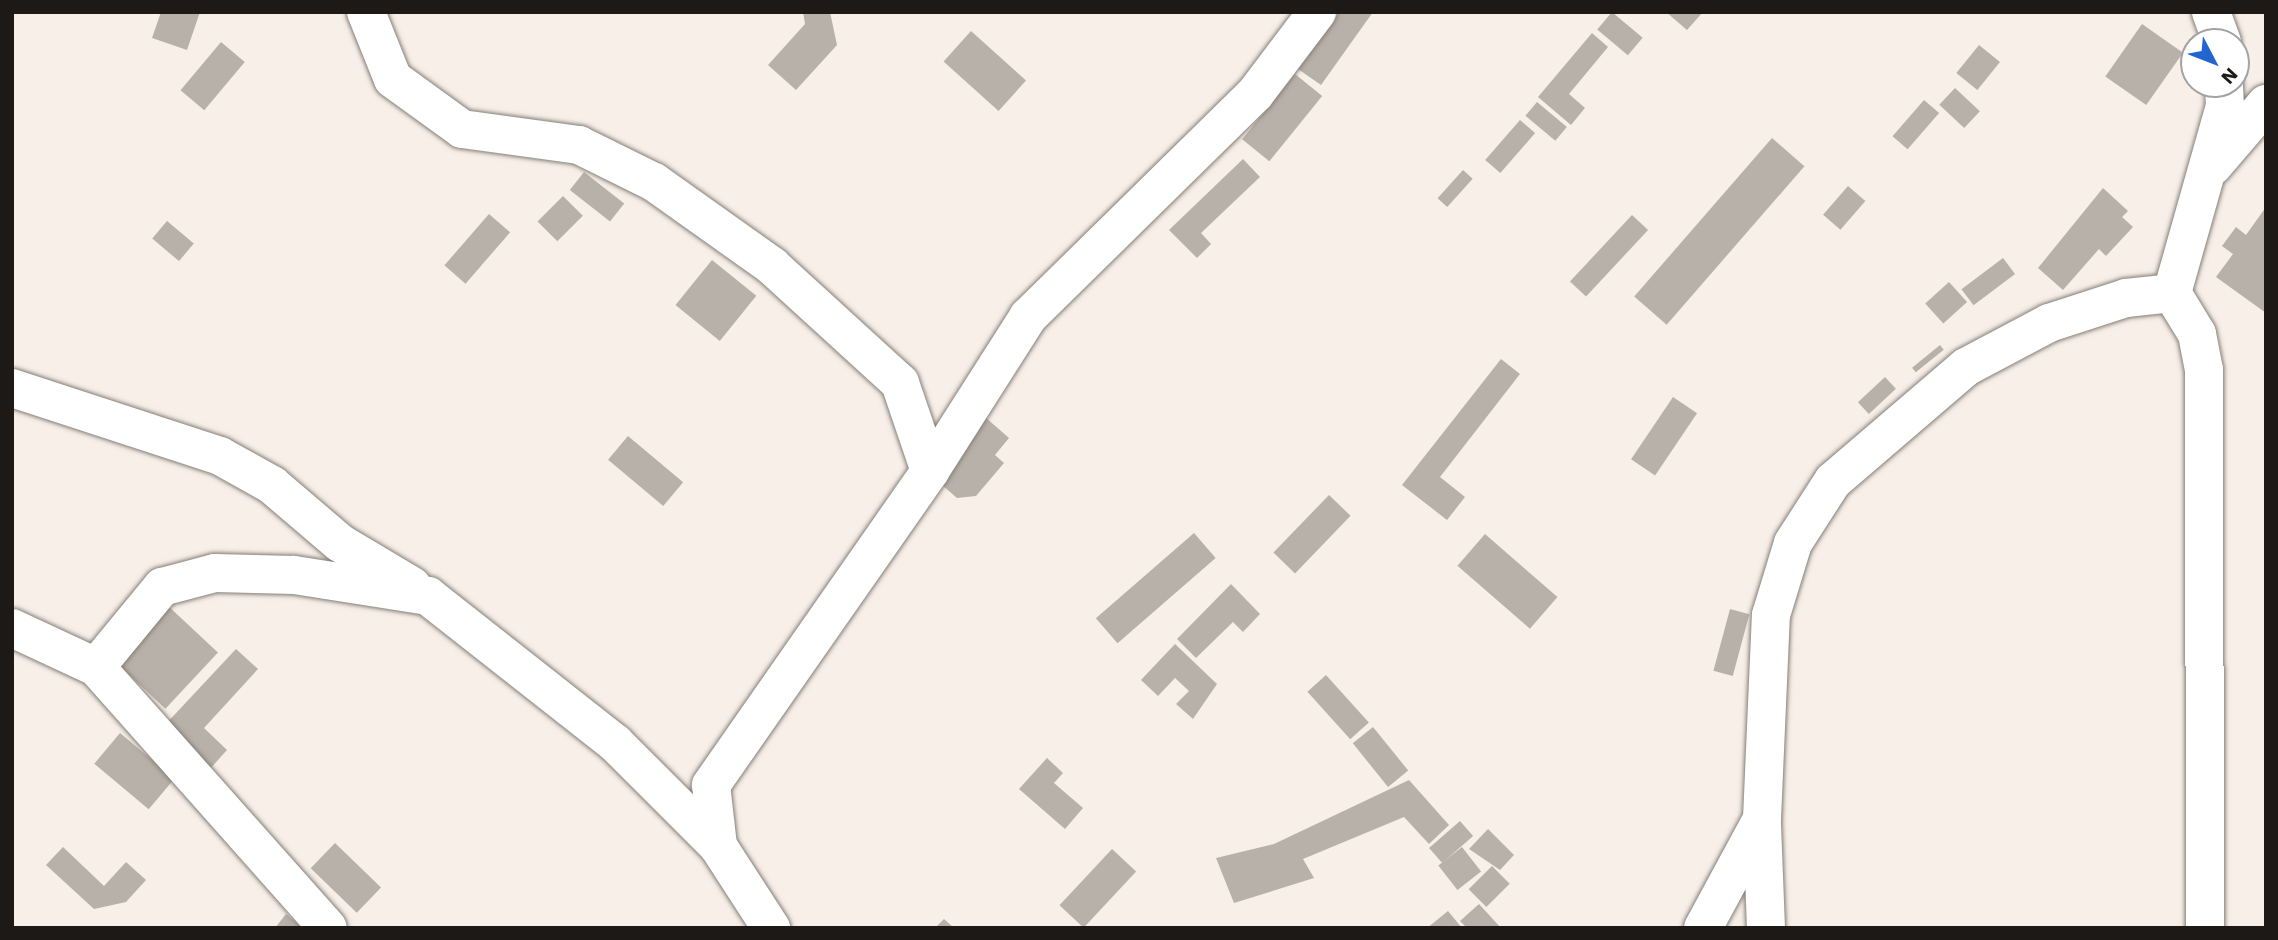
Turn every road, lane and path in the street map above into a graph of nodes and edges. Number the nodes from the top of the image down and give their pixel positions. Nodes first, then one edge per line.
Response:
1 (366, 12) edge
2 (1317, 12) edge
3 (2225, 98) edge
4 (2266, 104) edge
5 (2206, 175) junction
6 (2172, 293) junction
7 (12, 388) edge
8 (930, 471) junction
9 (428, 596) junction
10 (12, 628) edge
11 (96, 667) junction
12 (1762, 819) junction
13 (718, 846) junction
14 (328, 928) edge
15 (771, 928) edge
16 (1703, 928) edge
17 (1766, 928) edge
18 (2205, 928) edge

1 - 8 street
2 - 8 street
3 - 5 street
4 - 5 street
5 - 6 street
6 - 12 street
6 - 18 street
7 - 9 street
8 - 13 street
9 - 11 street
9 - 13 street
10 - 11 street
11 - 14 street
12 - 16 street
12 - 17 street
13 - 15 street

